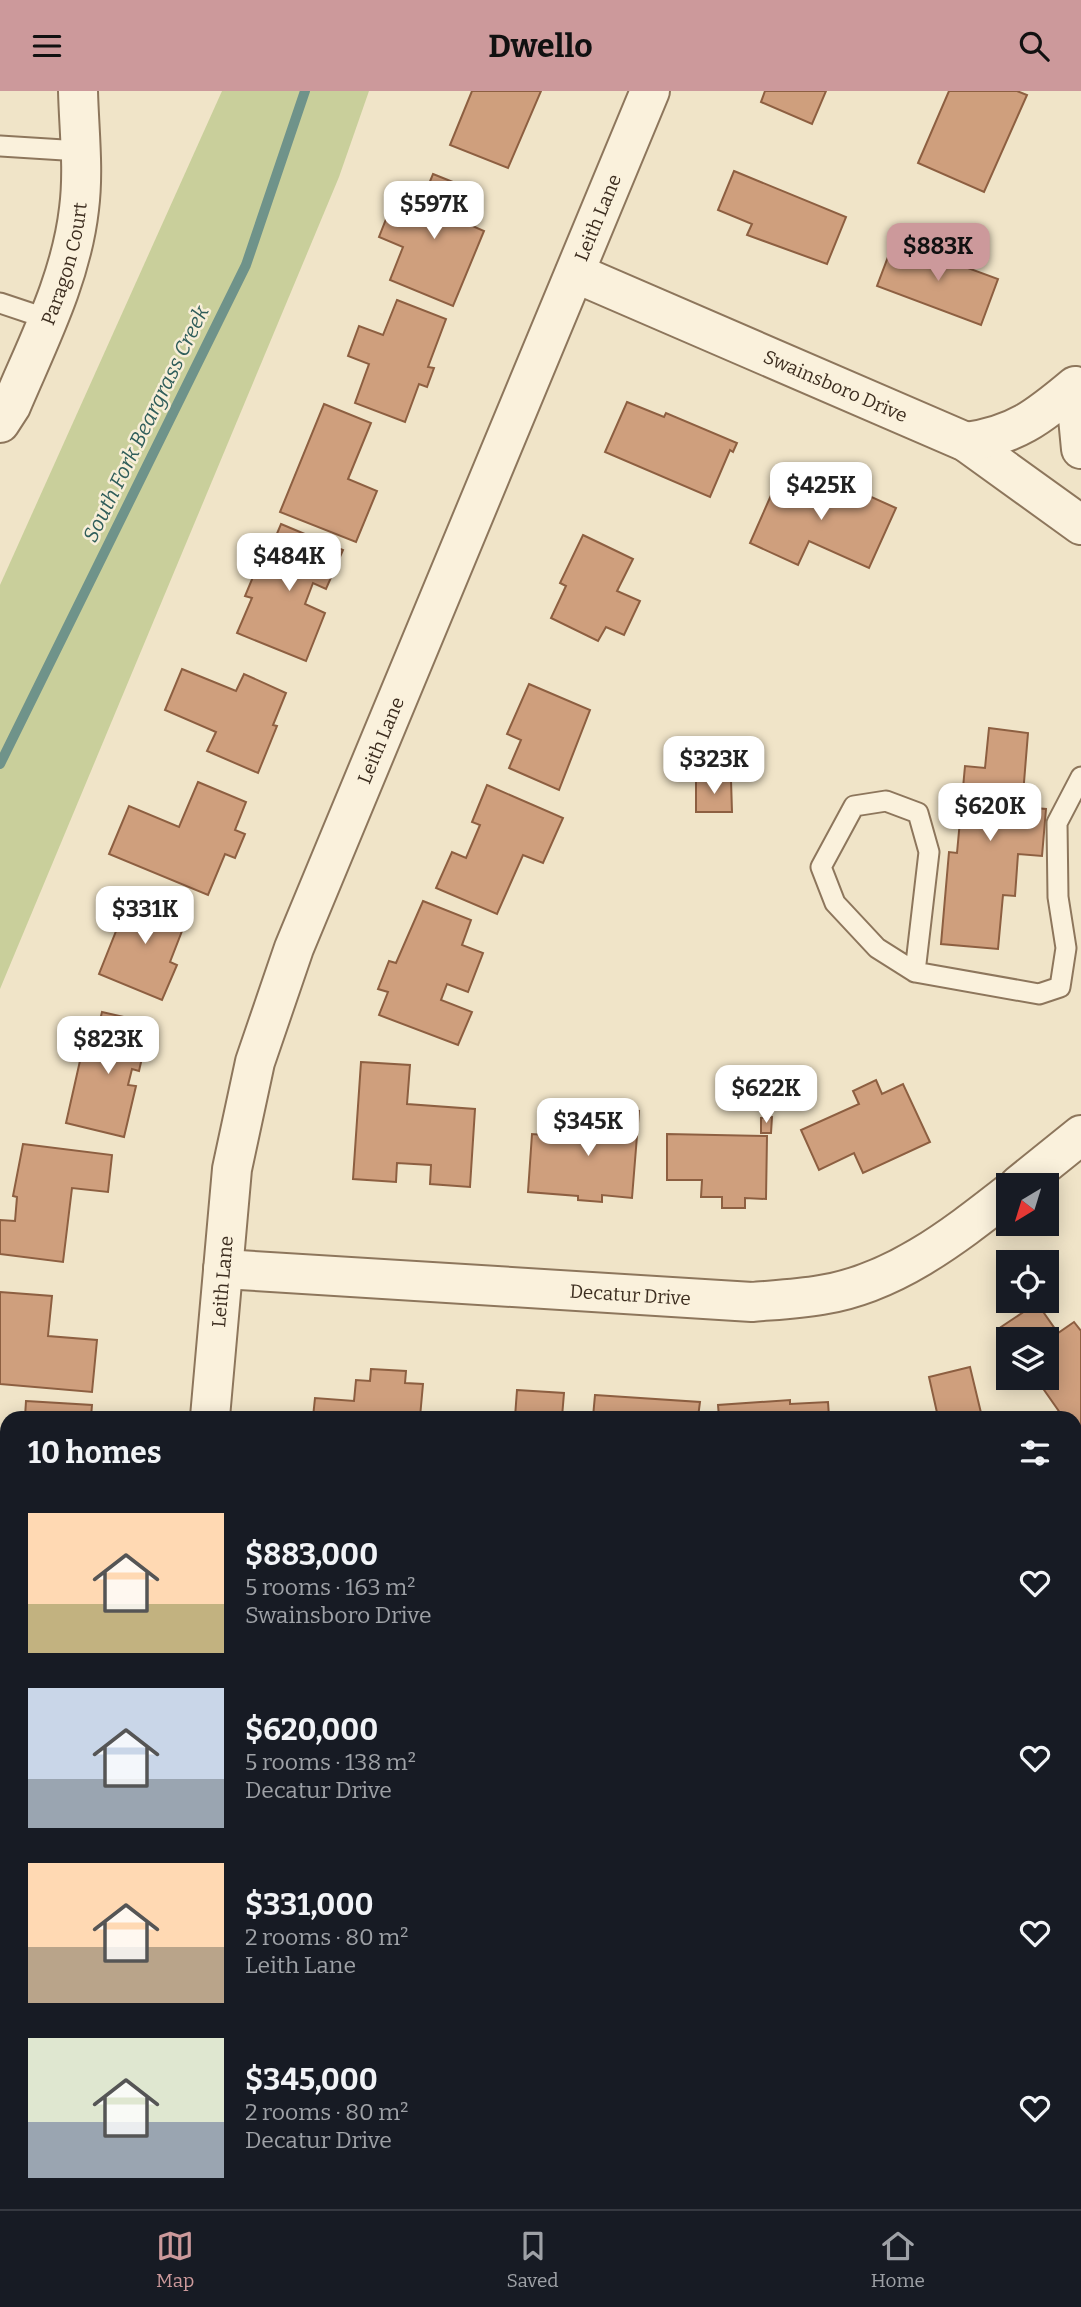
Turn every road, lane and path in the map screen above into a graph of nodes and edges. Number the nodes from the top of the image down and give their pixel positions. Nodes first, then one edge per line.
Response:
1 (78, 91) edge
2 (650, 91) edge
3 (0, 146) edge
4 (80, 151) junction
5 (575, 273) junction
6 (0, 303) edge
7 (48, 319) junction
8 (1078, 378) edge
9 (0, 423) edge
10 (966, 442) junction
11 (1081, 449) edge
12 (1081, 525) edge
13 (1081, 777) edge
14 (1074, 951) edge
15 (915, 972) junction
16 (1078, 1144) edge
17 (1036, 1173) edge
18 (996, 1203) edge
19 (223, 1269) junction
20 (211, 1411) edge

1 - 4 street, Paragon Court
2 - 5 street, Leith Lane
3 - 4 lane
4 - 7 street, Paragon Court
5 - 10 street, Swainsboro Drive
5 - 19 street, Leith Lane
6 - 7 lane
7 - 9 street, Paragon Court
8 - 10 street
8 - 11 street
10 - 12 street, Swainsboro Drive
13 - 14 lane
14 - 15 lane
15 - 15 lane
16 - 17 street
18 - 19 street, Decatur Drive
19 - 20 street, Leith Lane

